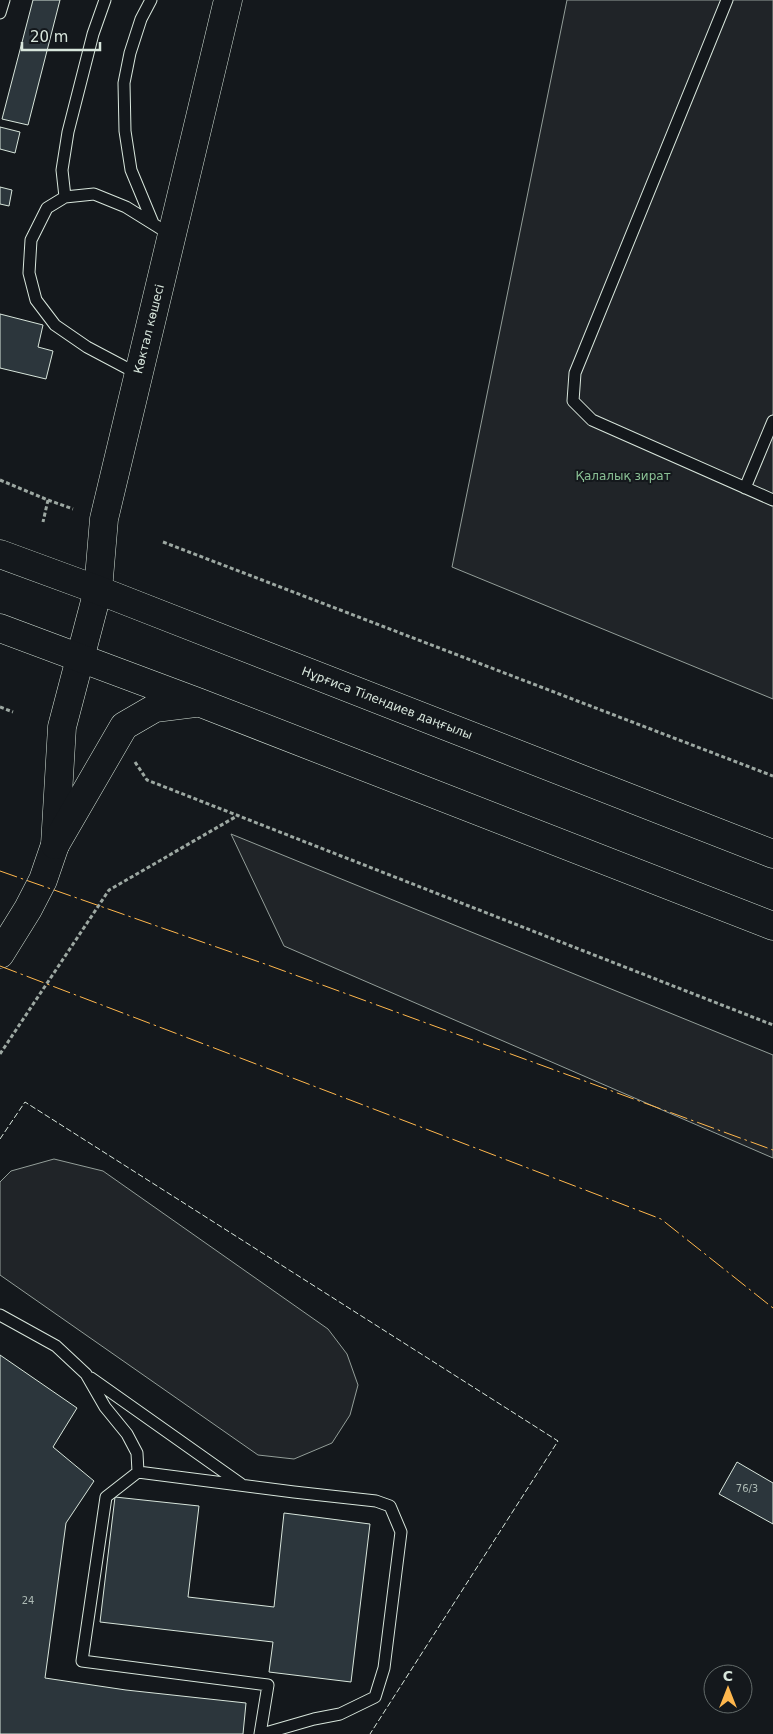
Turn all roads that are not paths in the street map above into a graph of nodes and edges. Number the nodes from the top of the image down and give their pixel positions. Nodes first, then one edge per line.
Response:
1 (4, 0) edge
2 (105, 0) edge
3 (151, 0) edge
4 (228, 0) edge
5 (727, 0) edge
6 (0, 13) edge
7 (65, 196) junction
8 (162, 229) junction
9 (138, 374) junction
10 (773, 421) edge
11 (745, 488) junction
12 (773, 500) edge
13 (0, 554) edge
14 (98, 590) junction
15 (0, 628) edge
16 (79, 659) junction
17 (198, 702) junction
18 (55, 845) junction
19 (773, 854) edge
20 (773, 926) edge
21 (0, 954) edge
22 (0, 1315) edge
23 (86, 1374) junction
24 (138, 1472) junction
25 (242, 1485) junction
26 (261, 1734) edge

1 - 6 lane
2 - 7 lane
3 - 8 lane
4 - 8 main road, Көктал көшесі
5 - 11 lane
7 - 8 lane
7 - 9 lane
8 - 9 main road, Көктал көшесі
9 - 14 main road, Көктал көшесі
10 - 11 lane
11 - 12 lane
13 - 14 main road, Нұрғиса Тілендиев даңғылы
14 - 16 main road, Көктал көшесі
14 - 19 main road, Нұрғиса Тілендиев даңғылы
15 - 16 main road
16 - 17 main road
16 - 18 main road, Көктал көшесі
17 - 18 main road
17 - 20 main road
18 - 21 main road
22 - 23 lane
23 - 24 lane
23 - 25 lane
24 - 25 lane
24 - 26 lane
25 - 26 lane

